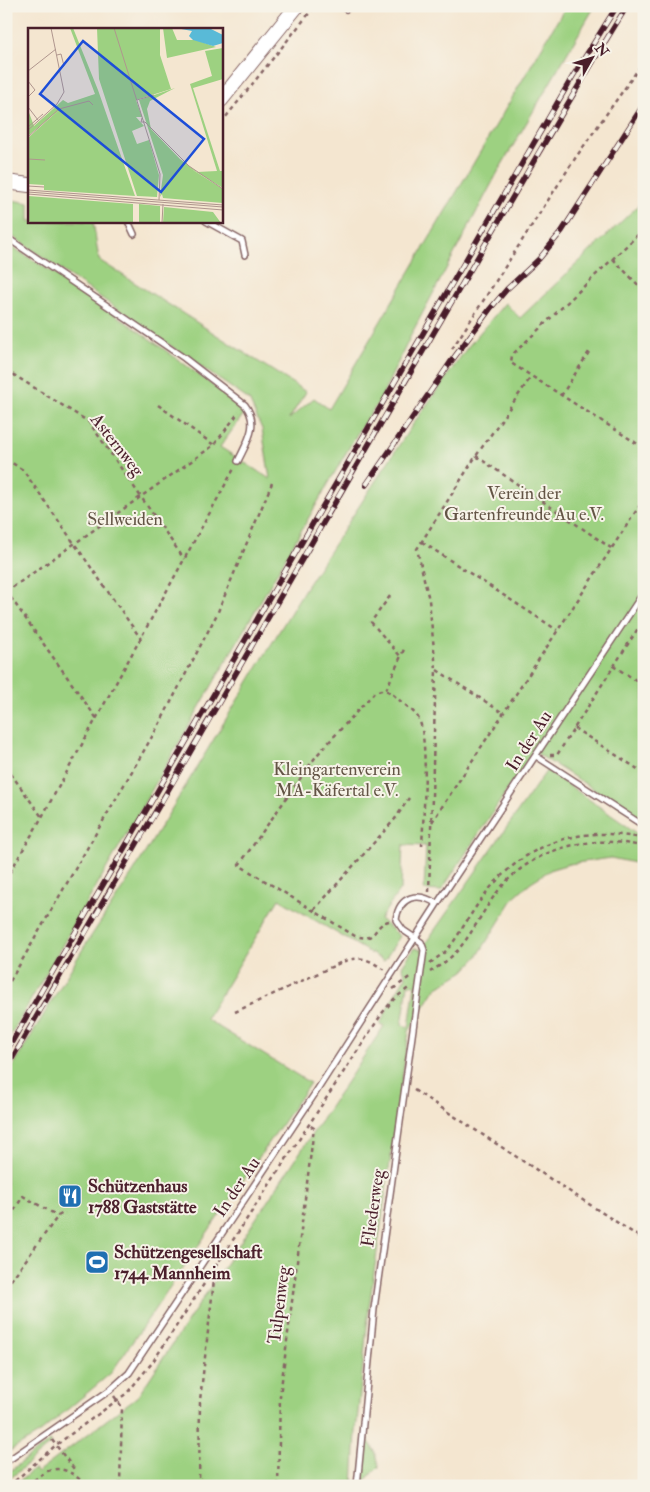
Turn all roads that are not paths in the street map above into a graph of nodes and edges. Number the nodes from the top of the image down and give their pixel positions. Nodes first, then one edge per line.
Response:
1 (297, 6) edge
2 (342, 6) edge
3 (348, 6) edge
4 (222, 99) edge
5 (6, 182) edge
6 (28, 185) edge
7 (128, 222) edge
8 (208, 222) edge
9 (134, 234) dead end
10 (6, 237) edge
11 (245, 255) dead end
12 (238, 461) road end
13 (644, 592) edge
14 (536, 756) junction
15 (644, 826) edge
16 (437, 904) junction
17 (416, 938) junction
18 (6, 1462) edge
19 (357, 1486) edge

1 - 4 street
2 - 3 lane
5 - 6 street
7 - 9 lane
8 - 11 lane
10 - 12 lane
13 - 14 lane, In der Au
14 - 15 lane
14 - 16 lane, In der Au
16 - 17 lane, In der Au
16 - 17 lane
17 - 18 lane, In der Au
17 - 19 lane, Fliederweg

